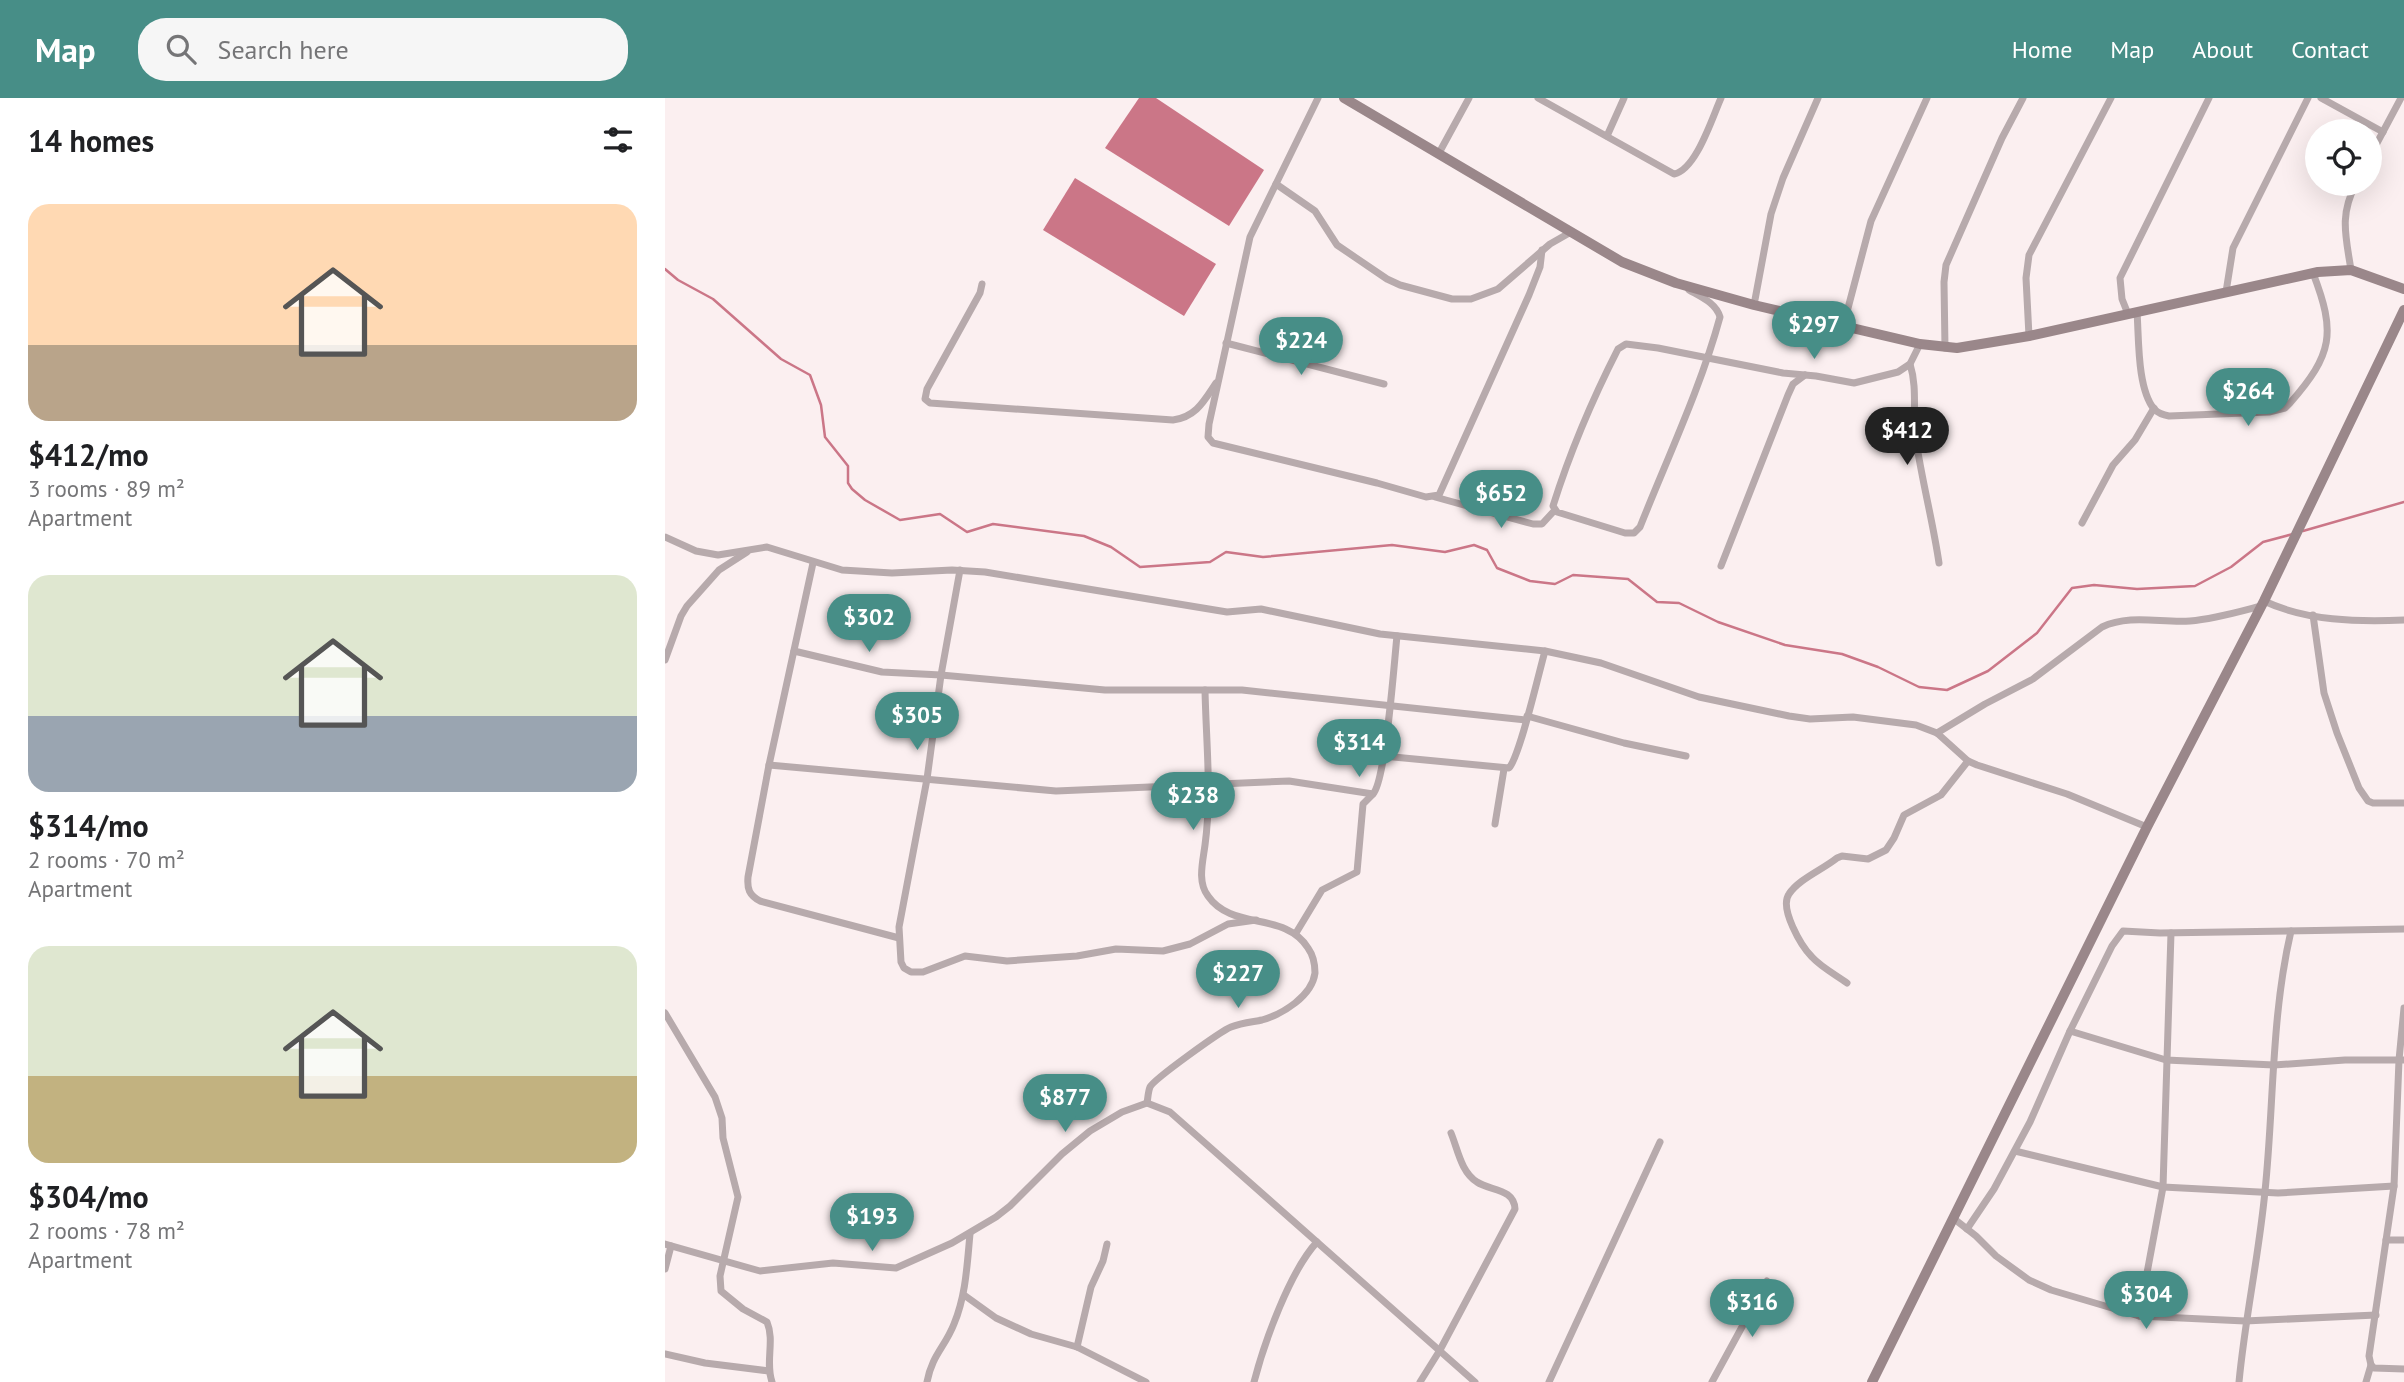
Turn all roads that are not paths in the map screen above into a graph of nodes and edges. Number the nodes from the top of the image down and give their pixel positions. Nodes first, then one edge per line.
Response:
1 (1318, 98) edge
2 (1344, 98) edge
3 (1469, 98) edge
4 (1538, 98) edge
5 (1624, 98) edge
6 (1721, 98) edge
7 (1818, 98) edge
8 (1927, 98) edge
9 (2023, 98) edge
10 (2111, 98) edge
11 (2209, 98) edge
12 (2308, 98) edge
13 (2321, 98) edge
14 (2400, 98) edge
15 (2383, 132) joint
16 (1607, 136) junction
17 (1439, 153) junction
18 (1276, 184) junction
19 (2351, 196) edge
20 (1571, 232) junction
21 (1542, 250) junction
22 (2351, 270) junction
23 (2313, 273) junction
24 (1676, 283) junction
25 (982, 285) dead end
26 (2404, 289) edge
27 (2226, 292) junction
28 (1754, 305) junction
29 (2404, 310) edge
30 (2133, 313) junction
31 (1843, 327) junction
32 (2029, 336) junction
33 (1226, 343) junction
34 (1920, 344) junction
35 (1945, 348) junction
36 (1707, 356) junction
37 (1910, 364) junction
38 (1806, 374) junction
39 (1218, 380) junction
40 (1384, 384) dead end
41 (2154, 408) junction
42 (1435, 498) junction
43 (1554, 511) junction
44 (2082, 523) dead end
45 (665, 537) edge
46 (750, 550) junction
47 (813, 563) junction
48 (1939, 563) dead end
49 (1721, 566) dead end
50 (960, 570) junction
51 (2262, 604) junction
52 (2313, 615) junction
53 (2404, 620) edge
54 (1397, 636) junction
55 (794, 651) junction
56 (1545, 651) junction
57 (665, 660) edge
58 (941, 675) junction
59 (1205, 690) junction
60 (1389, 706) junction
61 (1526, 718) junction
62 (1937, 733) junction
63 (1383, 756) junction
64 (1686, 756) dead end
65 (1968, 761) junction
66 (769, 765) junction
67 (1504, 769) junction
68 (927, 779) junction
69 (1207, 784) junction
70 (1373, 794) junction
71 (2404, 803) edge
72 (1495, 824) dead end
73 (2147, 827) junction
74 (1256, 920) junction
75 (2404, 929) edge
76 (2291, 931) junction
77 (1296, 933) junction
78 (2171, 933) junction
79 (899, 938) junction
80 (1847, 984) dead end
81 (2404, 1008) edge
82 (665, 1013) edge
83 (2070, 1031) junction
84 (2166, 1060) junction
85 (2402, 1060) edge
86 (2274, 1065) junction
87 (1147, 1103) junction
88 (2401, 1130) edge
89 (1451, 1133) dead end
90 (1660, 1142) dead end
91 (2015, 1151) junction
92 (2394, 1186) junction
93 (2163, 1187) junction
94 (2265, 1193) junction
95 (1954, 1219) junction
96 (1967, 1229) junction
97 (970, 1234) junction
98 (2386, 1240) junction
99 (2404, 1240) edge
100 (1317, 1242) junction
101 (1107, 1244) dead end
102 (668, 1245) edge
103 (724, 1261) junction
104 (665, 1269) edge
105 (1767, 1281) dead end
106 (964, 1296) junction
107 (2376, 1315) junction
108 (2139, 1316) junction
109 (2245, 1321) junction
110 (1077, 1347) junction
111 (1440, 1350) junction
112 (665, 1354) edge
113 (2371, 1365) junction
114 (2404, 1369) edge
115 (769, 1371) junction
116 (772, 1382) edge
117 (927, 1382) edge
118 (1146, 1382) edge
119 (1254, 1382) edge
120 (1420, 1382) edge
121 (1475, 1382) edge
122 (1549, 1382) edge
123 (1712, 1382) edge
124 (1872, 1382) edge
125 (2239, 1382) edge
126 (2366, 1382) edge

1 - 18 street
2 - 17 street
3 - 17 street
4 - 16 street
5 - 16 street
6 - 16 street
7 - 28 street
8 - 31 street
9 - 35 street
10 - 32 street
11 - 30 street
12 - 27 street
13 - 15 street
14 - 15 street
17 - 20 street
18 - 21 street
18 - 33 street
19 - 22 street
20 - 21 street
20 - 24 street
21 - 42 street
22 - 23 street
22 - 26 street
23 - 27 street
23 - 41 street
24 - 28 street
24 - 36 street
25 - 39 street
27 - 30 street
28 - 31 street
29 - 51 street
30 - 32 street
30 - 41 street
31 - 34 street
32 - 35 street
33 - 39 street
33 - 40 street
34 - 35 street
34 - 37 street
36 - 38 street
36 - 43 street
36 - 43 street
37 - 38 street
37 - 48 street
38 - 49 street
39 - 42 street
41 - 44 street
42 - 43 street
45 - 46 street
46 - 47 street
46 - 57 street
47 - 50 street
47 - 55 street
50 - 54 street
50 - 58 street
51 - 52 street
51 - 62 street
51 - 73 street
52 - 53 street
52 - 71 street
54 - 56 street
54 - 60 street
55 - 58 street
55 - 66 street
56 - 61 street
56 - 62 street
58 - 59 street
58 - 68 street
59 - 60 street
59 - 69 street
60 - 61 street
60 - 63 street
61 - 64 street
61 - 67 street
62 - 65 street
63 - 67 street
63 - 70 street
65 - 73 street
65 - 80 street
66 - 68 street
66 - 79 street
67 - 72 street
68 - 69 street
68 - 79 street
69 - 70 street
69 - 74 street
70 - 77 street
73 - 95 street
74 - 77 street
74 - 79 street
75 - 76 street
76 - 78 street
76 - 86 street
77 - 87 street
78 - 83 street
78 - 84 street
81 - 85 street
82 - 103 street
83 - 84 street
83 - 91 street
84 - 86 street
84 - 93 street
85 - 86 street
85 - 88 street
86 - 94 street
87 - 97 street
87 - 100 street
88 - 92 street
89 - 111 street
90 - 122 street
91 - 93 street
91 - 96 street
92 - 94 street
92 - 98 street
93 - 94 street
93 - 108 street
94 - 109 street
95 - 96 street
95 - 124 street
96 - 108 street
97 - 103 street
97 - 106 street
98 - 99 street
98 - 107 street
100 - 111 street
100 - 119 street
101 - 110 street
102 - 103 street
102 - 104 street
103 - 115 street
105 - 123 street
106 - 110 street
106 - 117 street
107 - 109 street
107 - 113 street
108 - 109 street
109 - 125 street
110 - 118 street
111 - 120 street
111 - 121 street
112 - 115 street
113 - 114 street
113 - 126 street
115 - 116 street

